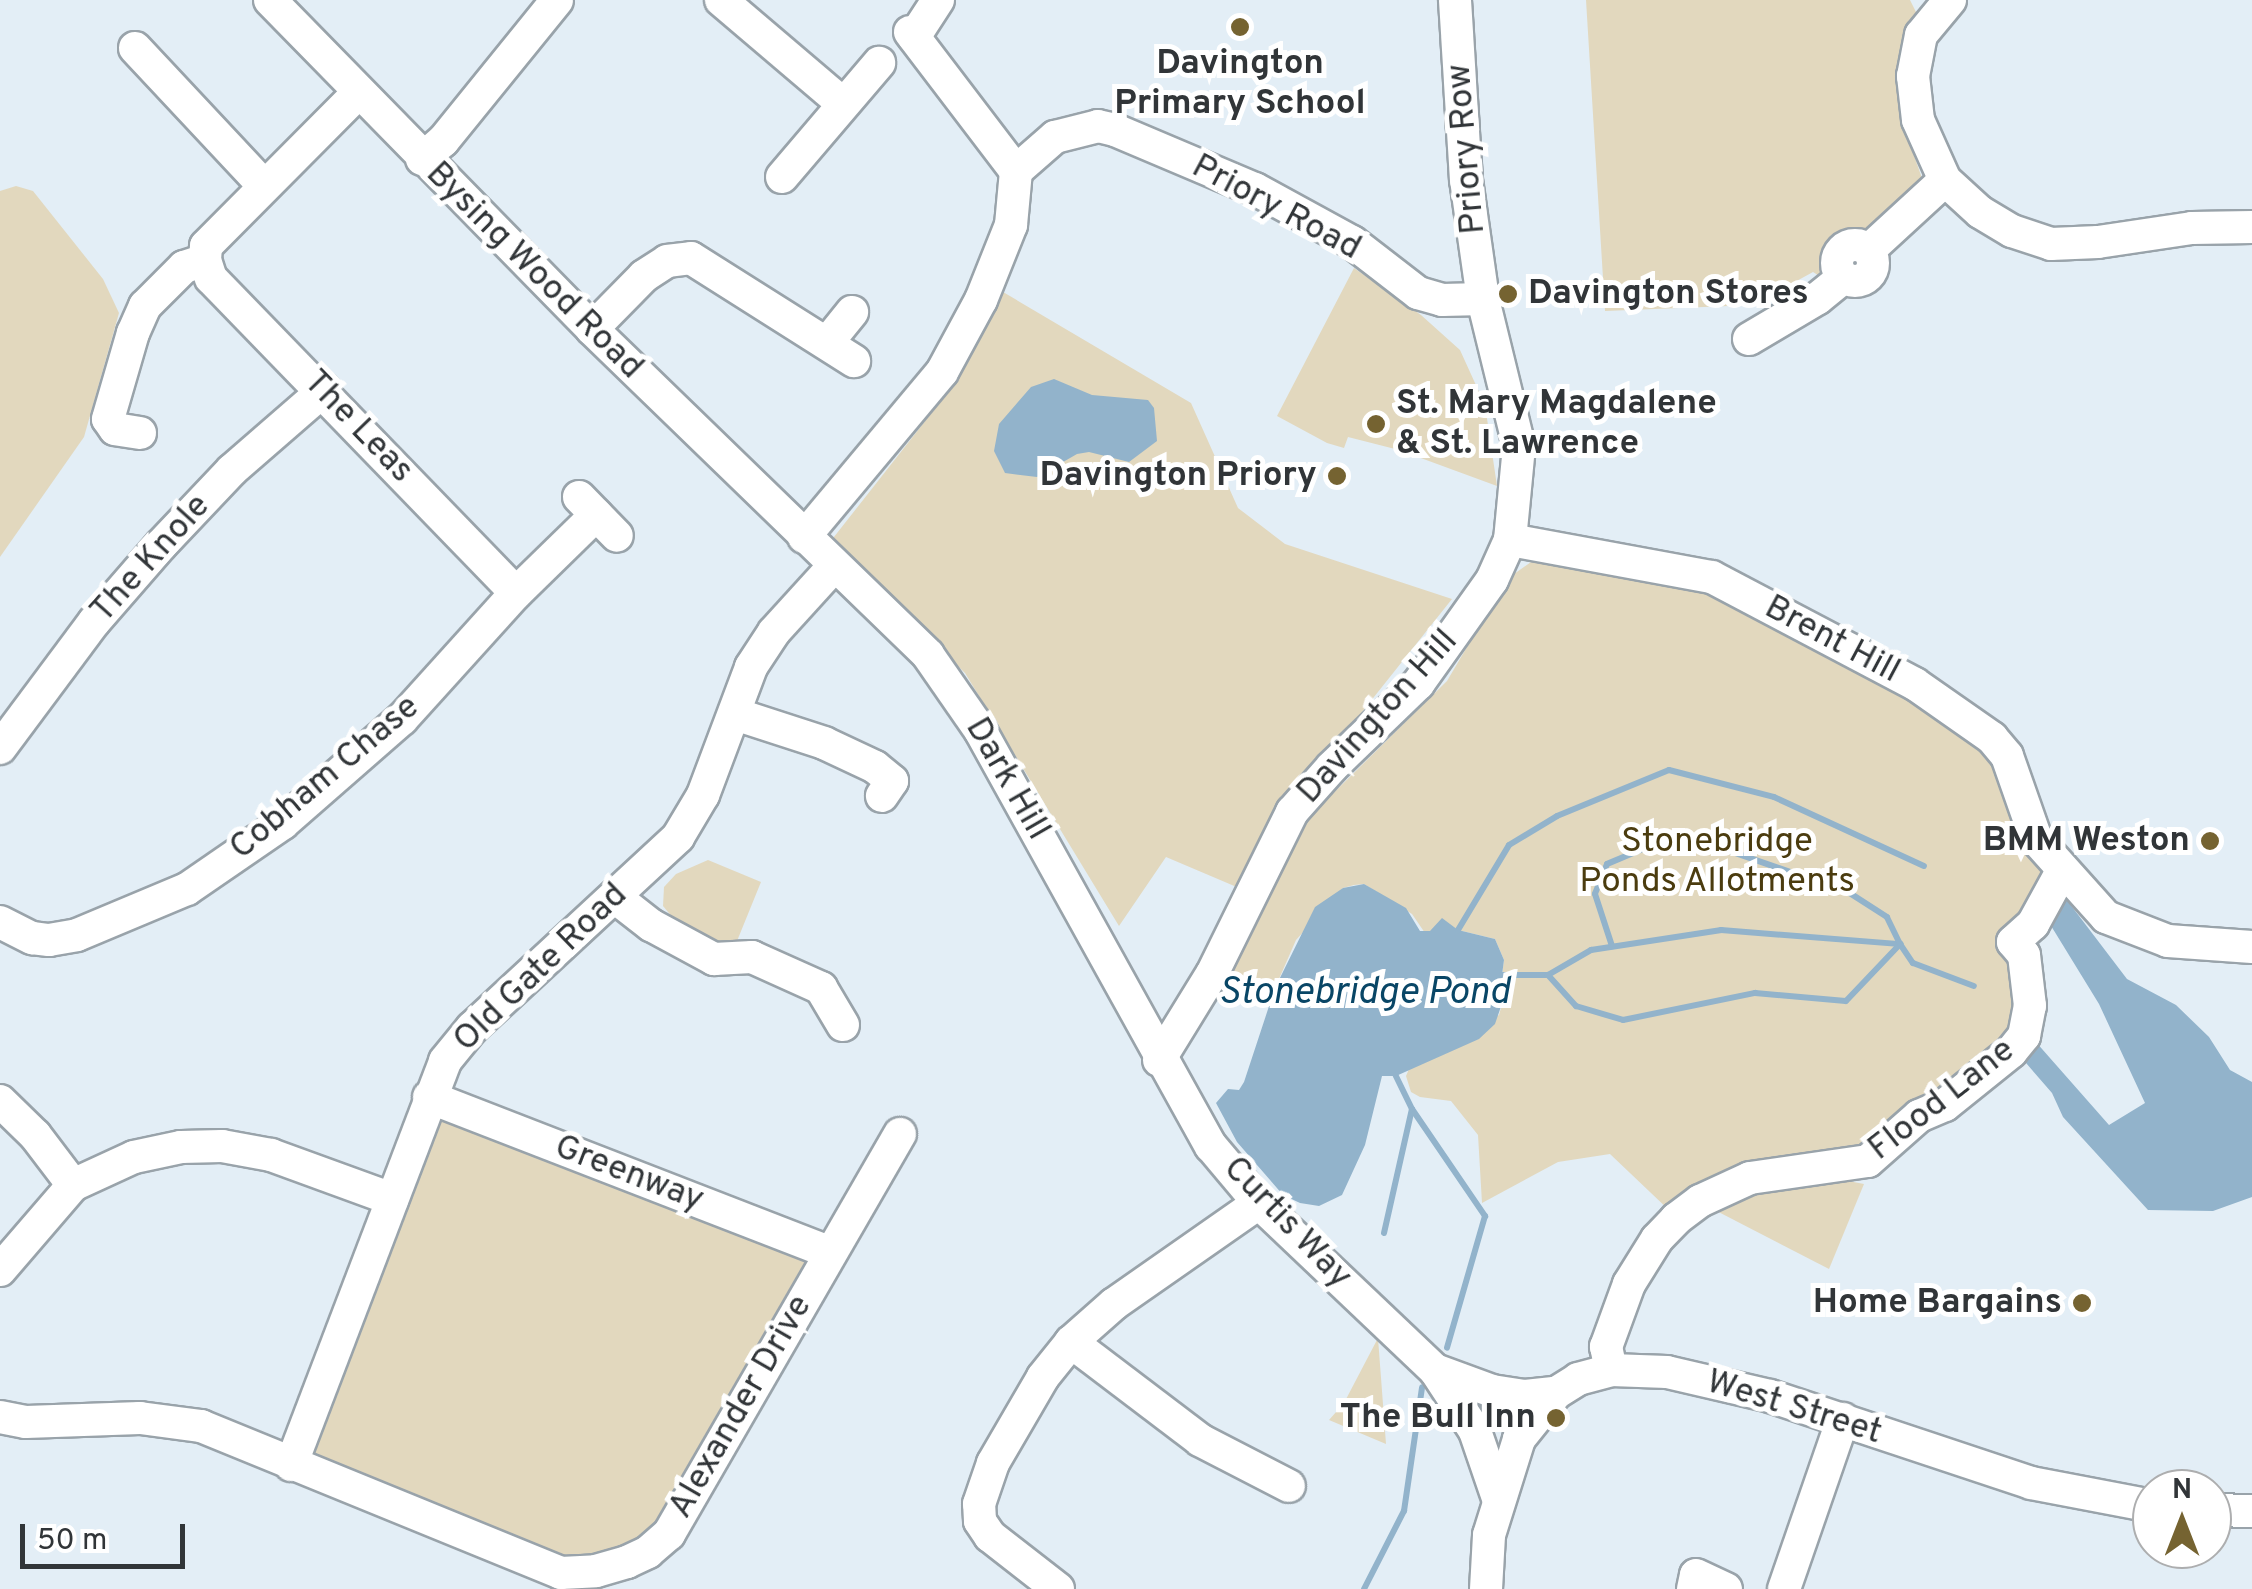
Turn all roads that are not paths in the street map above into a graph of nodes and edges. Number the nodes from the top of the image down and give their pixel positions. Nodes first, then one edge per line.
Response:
1 (270, 0) edge
2 (557, 0) edge
3 (721, 0) edge
4 (938, 0) edge
5 (1455, 0) edge
6 (1944, 2) edge
7 (134, 48) dead end
8 (879, 64) dead end
9 (357, 94) junction
10 (842, 103) junction
11 (422, 160) junction
12 (1016, 170) junction
13 (782, 177) dead end
14 (1945, 180) junction
15 (264, 186) junction
16 (2252, 227) edge
17 (204, 260) junction
18 (1483, 298) junction
19 (852, 312) dead end
20 (592, 329) junction
21 (1749, 339) dead end
22 (826, 343) junction
23 (854, 361) dead end
24 (324, 390) junction
25 (140, 433) dead end
26 (598, 516) dead end
27 (804, 537) junction
28 (1510, 540) junction
29 (834, 566) junction
30 (516, 592) junction
31 (734, 714) junction
32 (0, 748) edge
33 (882, 796) dead end
34 (2062, 871) junction
35 (615, 896) junction
36 (0, 922) edge
37 (2252, 947) edge
38 (843, 1024) dead end
39 (1160, 1060) junction
40 (429, 1097) junction
41 (0, 1102) edge
42 (900, 1134) dead end
43 (73, 1186) junction
44 (392, 1199) junction
45 (1259, 1203) junction
46 (829, 1252) junction
47 (0, 1270) edge
48 (1071, 1342) junction
49 (1435, 1370) junction
50 (1611, 1370) junction
51 (1556, 1393) junction
52 (0, 1418) edge
53 (1843, 1420) junction
54 (291, 1465) junction
55 (1289, 1486) dead end
56 (1499, 1501) junction
57 (2132, 1502) edge
58 (1694, 1582) edge
59 (1058, 1589) edge
60 (1486, 1589) edge
61 (1726, 1589) edge
62 (1784, 1589) edge

1 - 9 street, Bysing Wood Road
2 - 11 street
3 - 10 street
4 - 12 street
5 - 18 street, Priory Row
6 - 14 street
7 - 15 street
8 - 10 street
9 - 11 street, Bysing Wood Road
9 - 15 street
10 - 13 street
11 - 20 street, Bysing Wood Road
12 - 18 street, Priory Road
12 - 27 street
14 - 16 street
14 - 21 street
15 - 17 street
17 - 24 street, The Leas
17 - 25 street
18 - 28 street, Davington Hill
19 - 22 street
20 - 22 street
20 - 27 street, Bysing Wood Road
22 - 23 street
24 - 30 street, The Leas
24 - 32 street, The Knole
26 - 30 street, Cobham Chase
27 - 29 street, Dark Hill
28 - 34 street, Brent Hill
28 - 39 street, Davington Hill
29 - 31 street, Old Gate Road
29 - 39 street, Dark Hill
30 - 36 street, Cobham Chase
31 - 33 street
31 - 35 street, Old Gate Road
34 - 37 street, Brent Hill
34 - 50 street, Flood Lane
35 - 38 street
35 - 40 street, Old Gate Road
39 - 45 street, Curtis Way
40 - 44 street, Old Gate Road
40 - 46 street, Greenway
41 - 43 street
42 - 46 street, Alexander Drive
43 - 44 street
43 - 47 street
44 - 54 street, Old Gate Road
45 - 48 street
45 - 49 street, Curtis Way
46 - 54 street, Alexander Drive
48 - 55 street
48 - 59 street
49 - 51 street
49 - 56 street
50 - 51 street, West Street
50 - 53 street, West Street
51 - 56 street, West Street
52 - 54 street, Alexander Drive
53 - 57 street, West Street
53 - 62 street
56 - 60 street, West Street
58 - 61 street

